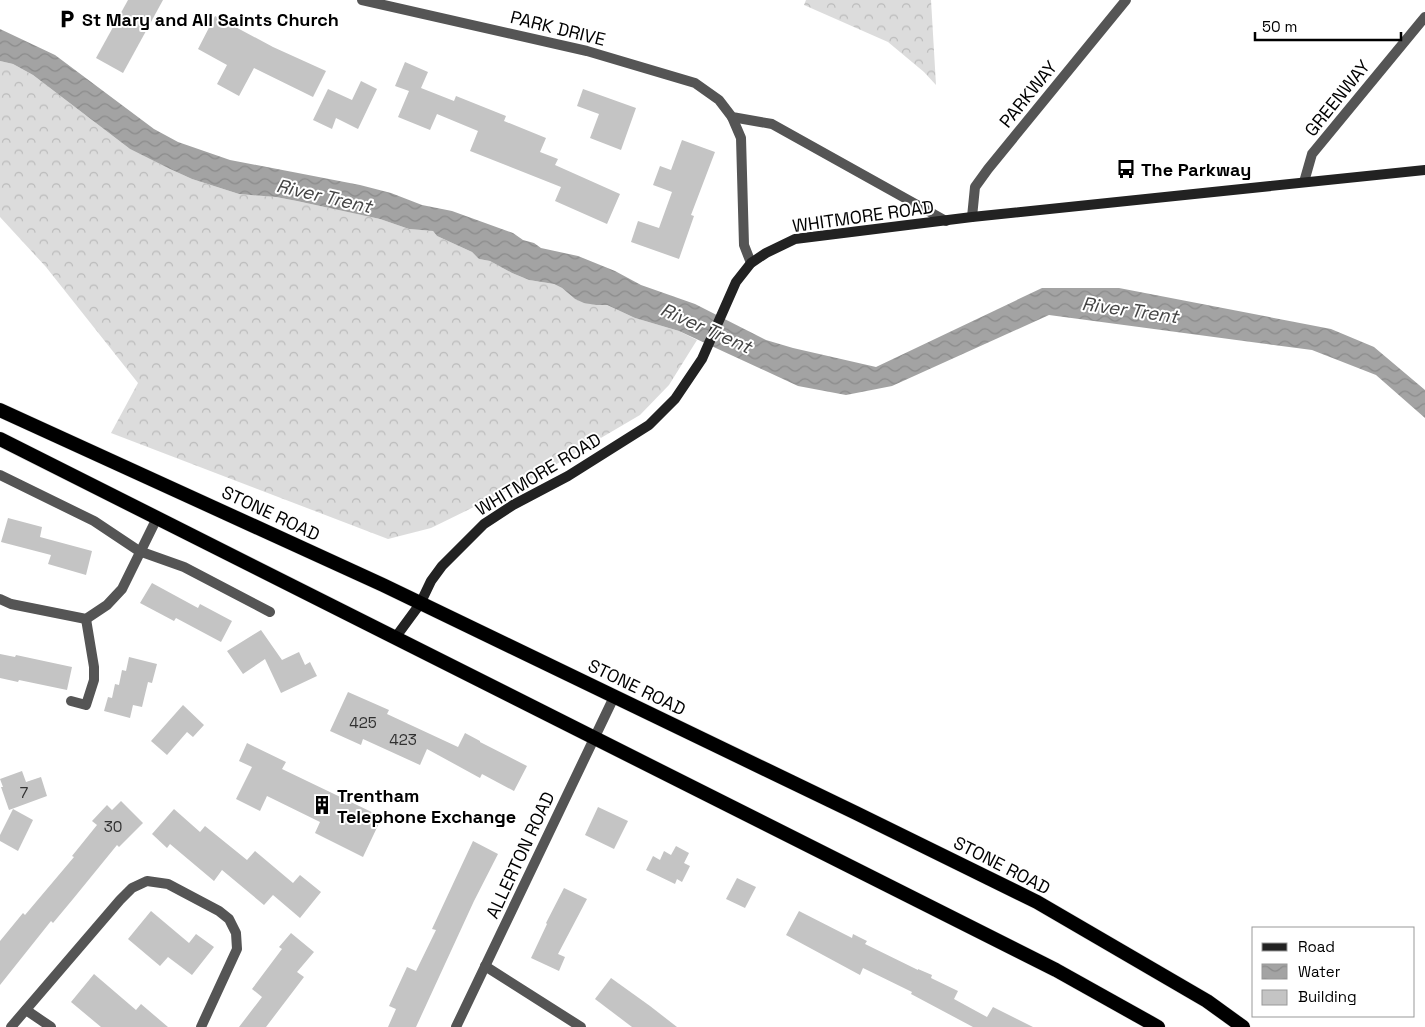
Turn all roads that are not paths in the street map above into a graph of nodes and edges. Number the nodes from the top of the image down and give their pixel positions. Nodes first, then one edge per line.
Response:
1 (362, 0) edge
2 (1126, 0) edge
3 (1425, 17) edge
4 (732, 117) junction
5 (1425, 170) edge
6 (1304, 182) junction
7 (972, 216) junction
8 (946, 220) junction
9 (751, 263) junction
10 (0, 410) edge
11 (0, 440) edge
12 (0, 475) edge
13 (157, 518) junction
14 (140, 551) junction
15 (0, 598) edge
16 (420, 604) junction
17 (270, 612) dead end
18 (86, 619) junction
19 (395, 638) junction
20 (614, 697) junction
21 (71, 701) dead end
22 (594, 738) junction
23 (485, 966) junction
24 (26, 1010) junction
25 (11, 1027) edge
26 (51, 1027) edge
27 (201, 1027) edge
28 (456, 1027) edge
29 (581, 1027) edge
30 (1158, 1027) edge
31 (1243, 1027) edge

1 - 4 street, PARK DRIVE
2 - 7 street, PARKWAY
3 - 6 street, GREENWAY
4 - 8 street
4 - 9 street, PARK DRIVE
5 - 6 main road, WHITMORE ROAD
6 - 7 main road, WHITMORE ROAD
7 - 8 main road, WHITMORE ROAD
8 - 9 main road, WHITMORE ROAD
9 - 16 main road, WHITMORE ROAD
10 - 16 highway, STONE ROAD
11 - 13 highway
12 - 14 street
13 - 14 street
13 - 19 highway
14 - 17 street
14 - 18 street
15 - 18 street
16 - 19 main road, WHITMORE ROAD
16 - 20 highway, STONE ROAD
18 - 21 street
19 - 22 highway
20 - 22 street, ALLERTON ROAD
20 - 31 highway, STONE ROAD
22 - 23 street, ALLERTON ROAD
22 - 30 highway
23 - 28 street, ALLERTON ROAD
23 - 29 street
24 - 25 street
24 - 26 street
24 - 27 street

